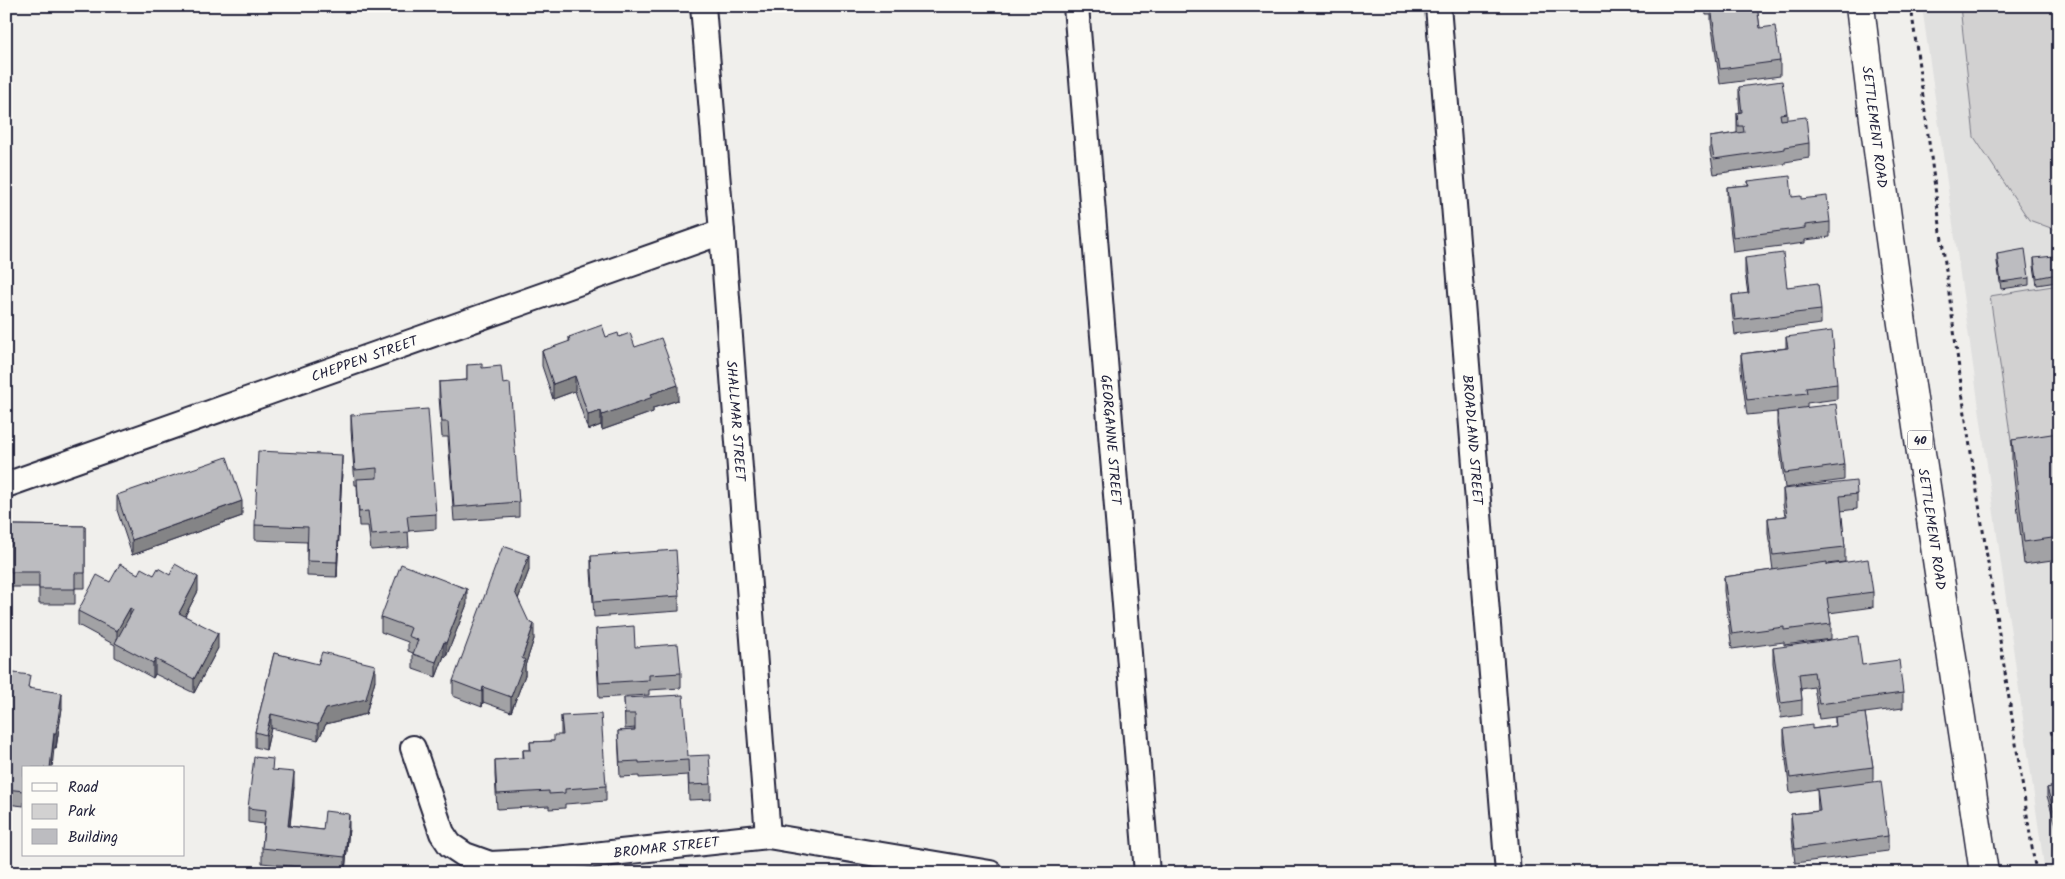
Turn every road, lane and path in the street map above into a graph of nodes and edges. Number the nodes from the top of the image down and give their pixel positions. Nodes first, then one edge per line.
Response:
1 (703, 6) edge
2 (1076, 6) edge
3 (1438, 6) edge
4 (1860, 6) edge
5 (1911, 6) edge
6 (722, 232) junction
7 (6, 485) edge
8 (2051, 730) dead end
9 (413, 748) dead end
10 (2059, 754) edge
11 (768, 836) junction
12 (990, 873) edge
13 (1147, 873) edge
14 (1508, 873) edge
15 (1984, 873) edge
16 (2036, 873) edge

1 - 6 street, SHALLMAR STREET
2 - 13 street, GEORGANNE STREET
3 - 14 street, BROADLAND STREET
4 - 15 main road, SETTLEMENT ROAD / 40
5 - 16 path
6 - 7 street, CHEPPEN STREET
6 - 11 street, SHALLMAR STREET
8 - 10 path
9 - 11 street, BROMAR STREET
11 - 12 street, BROMAR STREET

